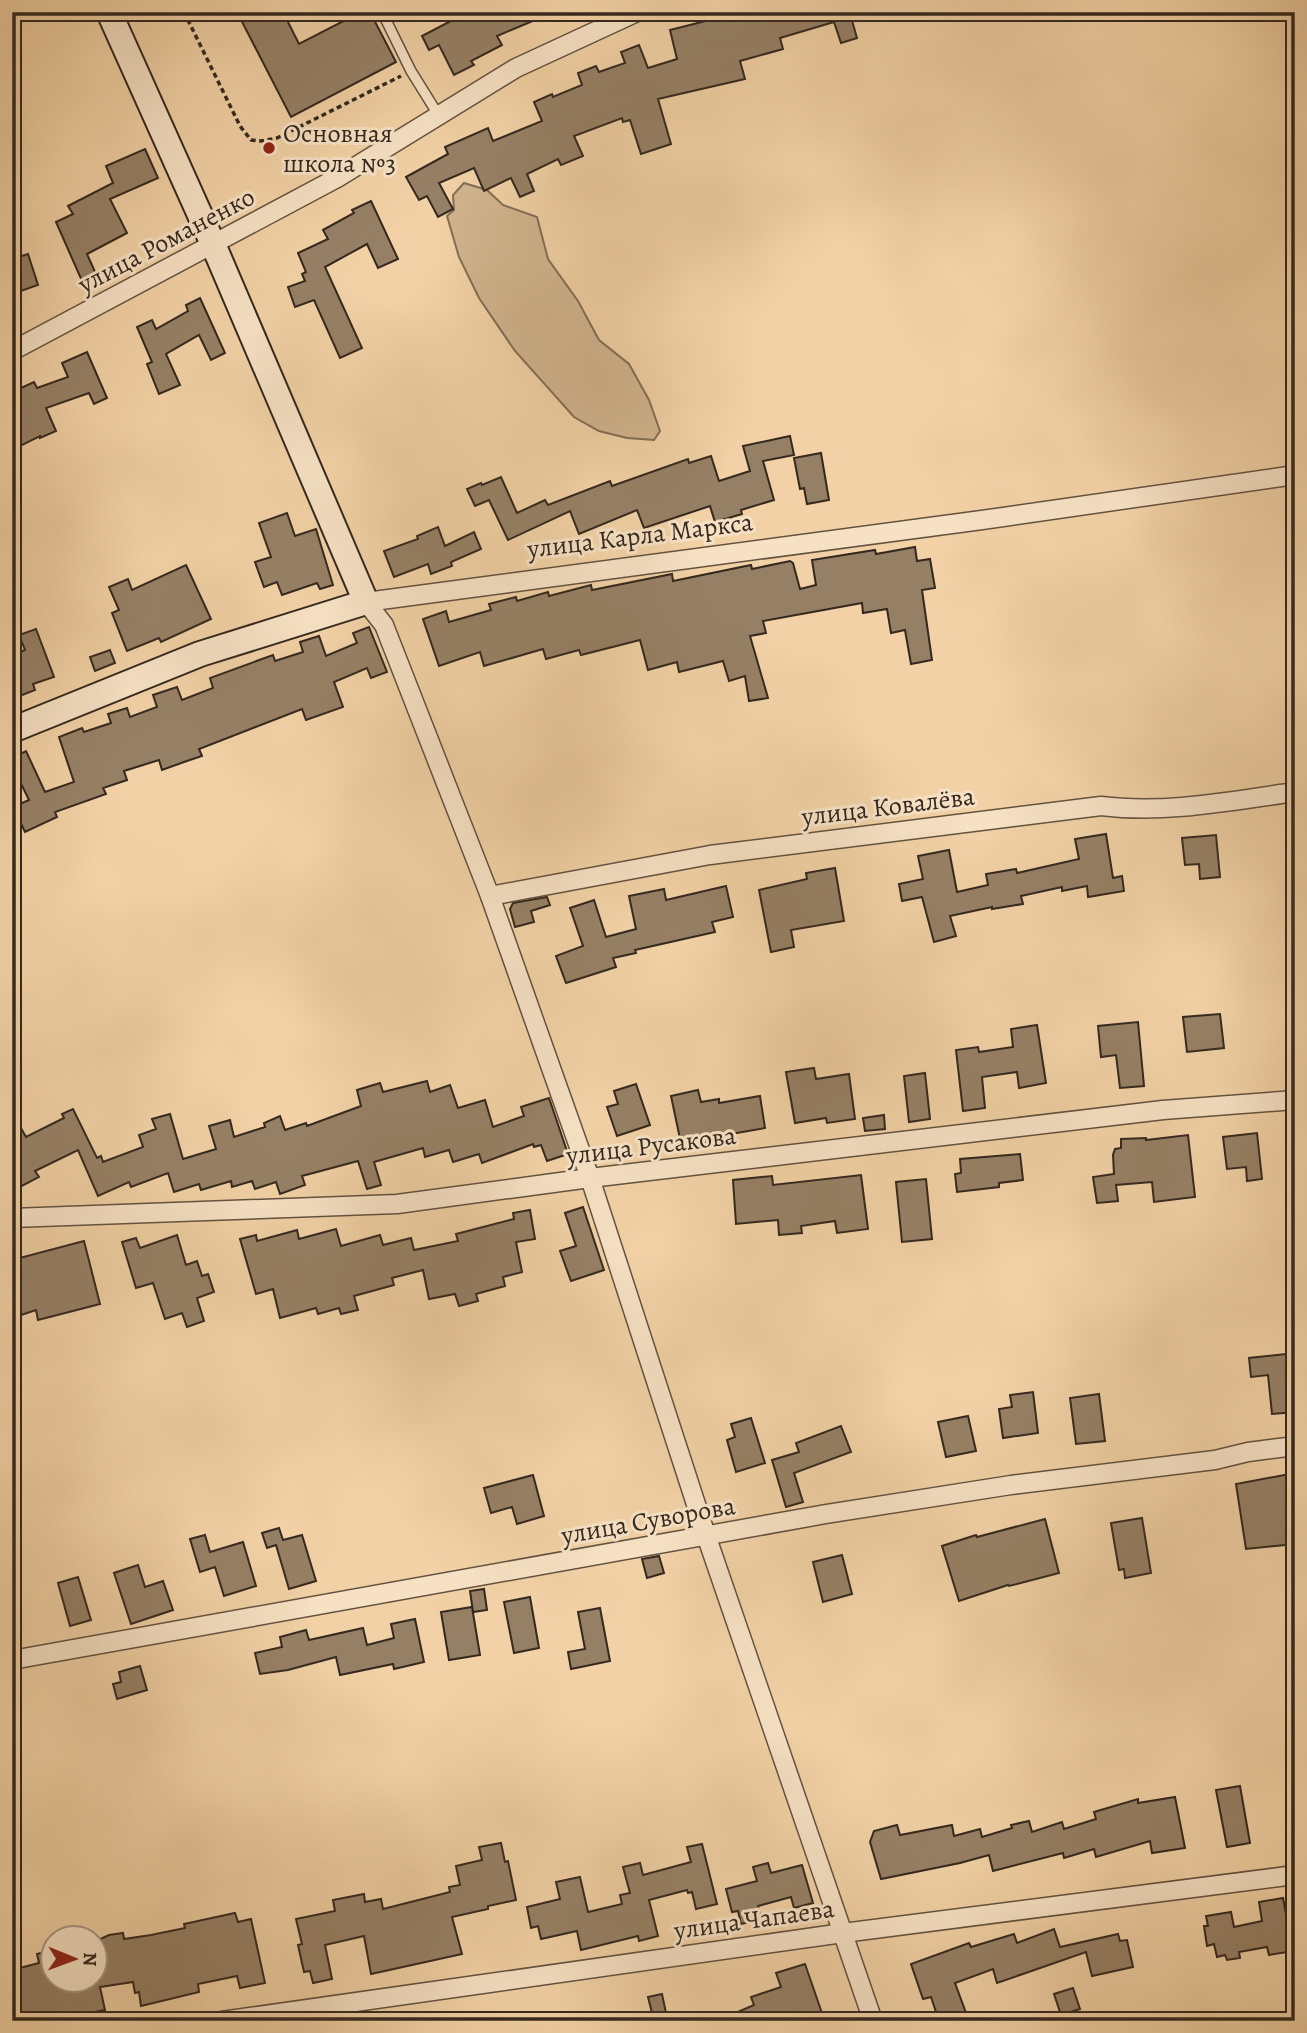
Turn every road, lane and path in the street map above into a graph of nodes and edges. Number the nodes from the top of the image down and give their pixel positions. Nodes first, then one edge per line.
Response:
1 (109, 12) edge
2 (184, 12) edge
3 (382, 12) edge
4 (637, 12) edge
5 (411, 71) junction
6 (439, 116) junction
7 (213, 244) junction
8 (12, 351) edge
9 (1295, 475) edge
10 (366, 602) junction
11 (12, 730) edge
12 (1295, 792) edge
13 (490, 896) junction
14 (1295, 1100) edge
15 (590, 1178) junction
16 (12, 1218) edge
17 (1295, 1446) edge
18 (706, 1535) junction
19 (12, 1660) edge
20 (1295, 1875) edge
21 (843, 1933) junction
22 (222, 2021) edge
23 (873, 2021) edge

1 - 7 street
2 - 5 path
3 - 5 lane
4 - 6 street, улица Романенко
5 - 6 lane
6 - 7 street, улица Романенко
7 - 8 street, улица Романенко
7 - 10 street
9 - 10 street, улица Карла Маркса
10 - 11 street, улица Карла Маркса
10 - 13 street
12 - 13 street, улица Ковалёва
13 - 15 street
14 - 15 street, улица Русакова
15 - 16 street, улица Русакова
15 - 18 street
17 - 18 street, улица Суворова
18 - 19 street, улица Суворова
18 - 21 street
20 - 21 street, улица Чапаева
21 - 22 street, улица Чапаева
21 - 23 street

